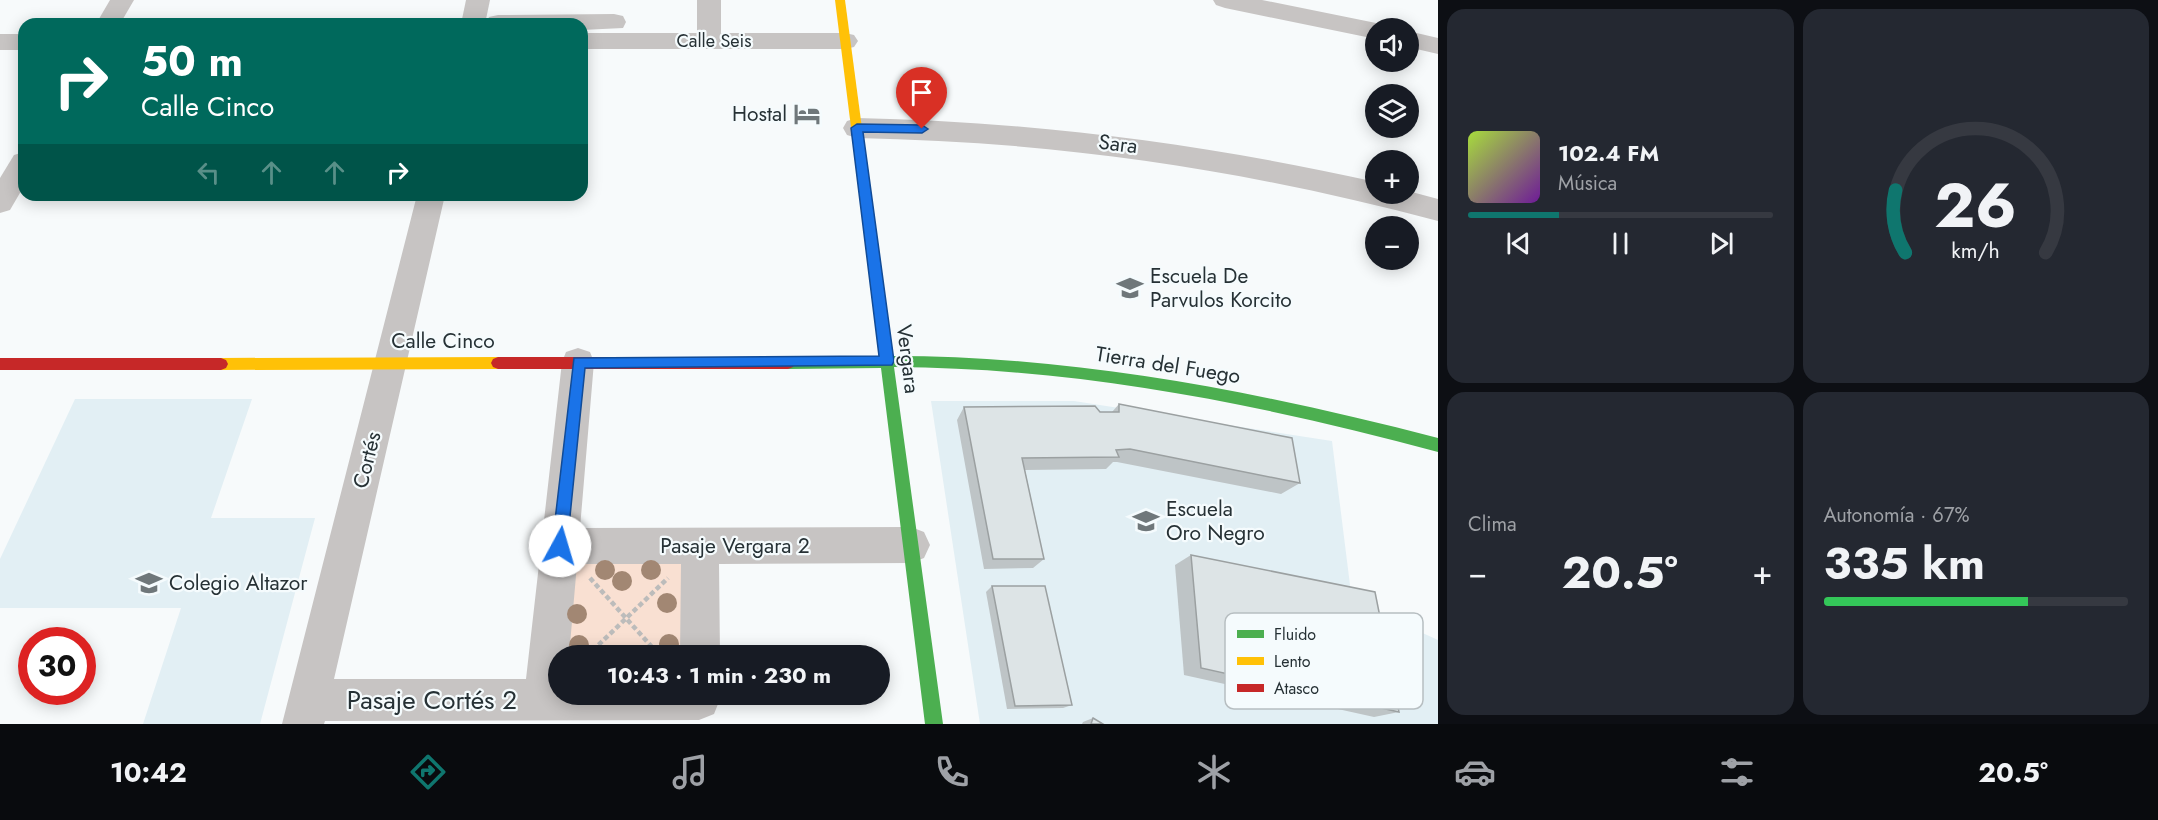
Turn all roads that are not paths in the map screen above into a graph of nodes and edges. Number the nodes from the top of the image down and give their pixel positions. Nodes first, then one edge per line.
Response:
1 (122, 0) edge
2 (478, 0) edge
3 (840, 0) edge
4 (1225, 0) edge
5 (112, 18) edge
6 (474, 18) edge
7 (709, 21) edge
8 (588, 22) edge
9 (1365, 29) edge
10 (588, 40) edge
11 (845, 41) junction
12 (0, 42) edge
13 (18, 42) edge
14 (1419, 42) edge
15 (1438, 46) edge
16 (857, 128) junction
17 (18, 172) edge
18 (1365, 191) edge
19 (430, 201) edge
20 (0, 202) edge
21 (1416, 204) edge
22 (1438, 210) edge
23 (887, 361) junction
24 (578, 362) junction
25 (391, 363) junction
26 (0, 364) edge
27 (1438, 445) edge
28 (911, 545) junction
29 (560, 546) junction
30 (700, 546) junction
31 (700, 645) edge
32 (544, 699) junction
33 (699, 706) edge
34 (306, 712) edge
35 (934, 724) edge

1 - 5 street
2 - 6 street
3 - 11 street, Vergara
4 - 9 street
7 - 8 street, Calle Seis
7 - 10 street, Calle Seis
7 - 11 street, Calle Seis
11 - 16 street, Vergara
12 - 13 street
14 - 15 street
16 - 18 street, Sara
16 - 23 street, Vergara
17 - 20 street
19 - 25 street, Cortés
21 - 22 street, Sara
23 - 24 street, Calle Cinco
23 - 27 street, Tierra del Fuego
23 - 28 street, Vergara
24 - 25 street, Calle Cinco
24 - 29 street
25 - 26 street, Calle Cinco
25 - 34 street, Cortés
28 - 30 street, Pasaje Vergara 2
28 - 35 street, Vergara
29 - 30 street, Pasaje Vergara 2
29 - 32 street
30 - 31 street
32 - 33 street, Pasaje Cortés 2
32 - 34 street, Pasaje Cortés 2

